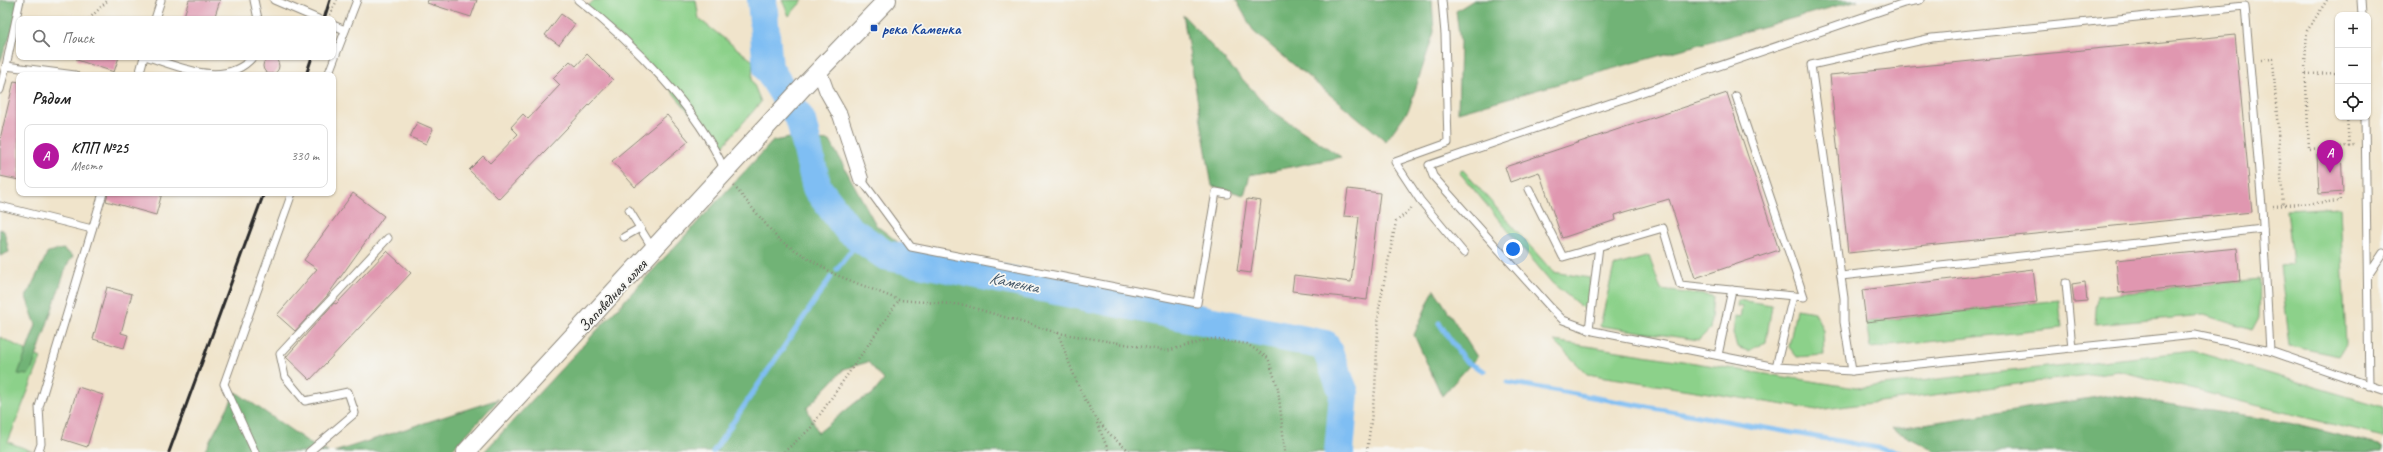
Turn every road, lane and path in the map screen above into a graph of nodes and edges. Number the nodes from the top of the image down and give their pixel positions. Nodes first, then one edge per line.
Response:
1 (20, 0) edge
2 (108, 0) edge
3 (161, 0) edge
4 (254, 0) edge
5 (274, 0) edge
6 (337, 0) edge
7 (357, 0) edge
8 (578, 0) edge
9 (888, 0) edge
10 (1442, 0) edge
11 (1920, 0) edge
12 (2326, 0) edge
13 (2362, 0) edge
14 (2245, 3) edge
15 (2362, 12) edge
16 (17, 16) edge
17 (92, 16) edge
18 (156, 16) edge
19 (257, 16) edge
20 (311, 16) edge
21 (329, 16) edge
22 (16, 19) edge
23 (336, 26) edge
24 (346, 30) junction
25 (336, 55) edge
26 (143, 60) edge
27 (158, 60) edge
28 (250, 60) edge
29 (334, 60) edge
30 (2250, 61) junction
31 (6, 66) junction
32 (819, 70) junction
33 (52, 72) edge
34 (139, 72) edge
35 (197, 72) edge
36 (228, 72) edge
37 (329, 72) edge
38 (2335, 73) edge
39 (2306, 74) junction
40 (0, 90) edge
41 (1736, 96) dead end
42 (2347, 120) edge
43 (2365, 120) edge
44 (2365, 144) junction
45 (2349, 146) junction
46 (2339, 147) junction
47 (2337, 153) dead end
48 (725, 172) junction
49 (861, 180) joint
50 (1529, 189) dead end
51 (1227, 194) dead end
52 (102, 196) edge
53 (291, 196) edge
54 (1420, 200) junction
55 (2283, 205) dead end
56 (0, 206) edge
57 (629, 210) dead end
58 (640, 228) junction
59 (2263, 228) junction
60 (92, 229) junction
61 (624, 237) dead end
62 (388, 238) dead end
63 (1599, 246) junction
64 (654, 250) junction
65 (1464, 253) dead end
66 (2383, 254) edge
67 (2369, 274) junction
68 (1841, 276) junction
69 (2066, 283) dead end
70 (1732, 290) junction
71 (1793, 296) junction
72 (900, 300) junction
73 (1589, 330) junction
74 (1058, 333) junction
75 (2072, 348) junction
76 (2270, 351) junction
77 (1718, 355) junction
78 (1776, 366) junction
79 (1852, 370) junction
80 (2369, 386) junction
81 (2383, 390) edge
82 (1096, 420) junction
83 (38, 452) edge
84 (255, 452) edge
85 (309, 452) edge
86 (466, 452) edge
87 (784, 452) edge
88 (1109, 452) edge
89 (1131, 452) edge
90 (1285, 452) edge
91 (1367, 452) edge

1 - 16 lane
2 - 17 path
3 - 18 lane
4 - 19 lane
5 - 20 lane
6 - 21 path
7 - 24 lane
8 - 48 lane
9 - 32 street
10 - 54 lane
11 - 73 lane
12 - 39 path
13 - 15 lane
14 - 30 lane
14 - 68 lane
22 - 31 lane
23 - 24 lane
24 - 25 lane
26 - 34 lane
27 - 35 lane
28 - 36 lane
29 - 37 lane
30 - 55 path
30 - 59 lane
31 - 33 lane
31 - 40 lane
32 - 48 street, Заповедная аллея
32 - 49 street
38 - 39 path
39 - 46 path
41 - 71 lane
42 - 45 path
43 - 44 lane
44 - 45 path
44 - 67 lane
45 - 46 path
46 - 47 path
48 - 64 street, Заповедная аллея
48 - 72 path
49 - 51 lane
50 - 63 lane
52 - 60 lane
53 - 84 lane
54 - 65 lane
54 - 91 path
56 - 60 lane
57 - 58 lane
58 - 61 lane
58 - 64 lane
59 - 68 lane
59 - 76 lane
60 - 83 lane
62 - 85 lane
63 - 70 lane
63 - 73 lane
64 - 86 street, Заповедная аллея
66 - 67 lane
67 - 80 lane
68 - 79 lane
69 - 75 lane
70 - 71 lane
70 - 77 lane
71 - 78 lane
72 - 74 path
72 - 87 path
73 - 77 lane
74 - 82 path
74 - 90 path
75 - 76 lane
75 - 79 lane
76 - 80 lane
77 - 78 lane
78 - 79 lane
80 - 81 lane
82 - 88 path
82 - 89 path

